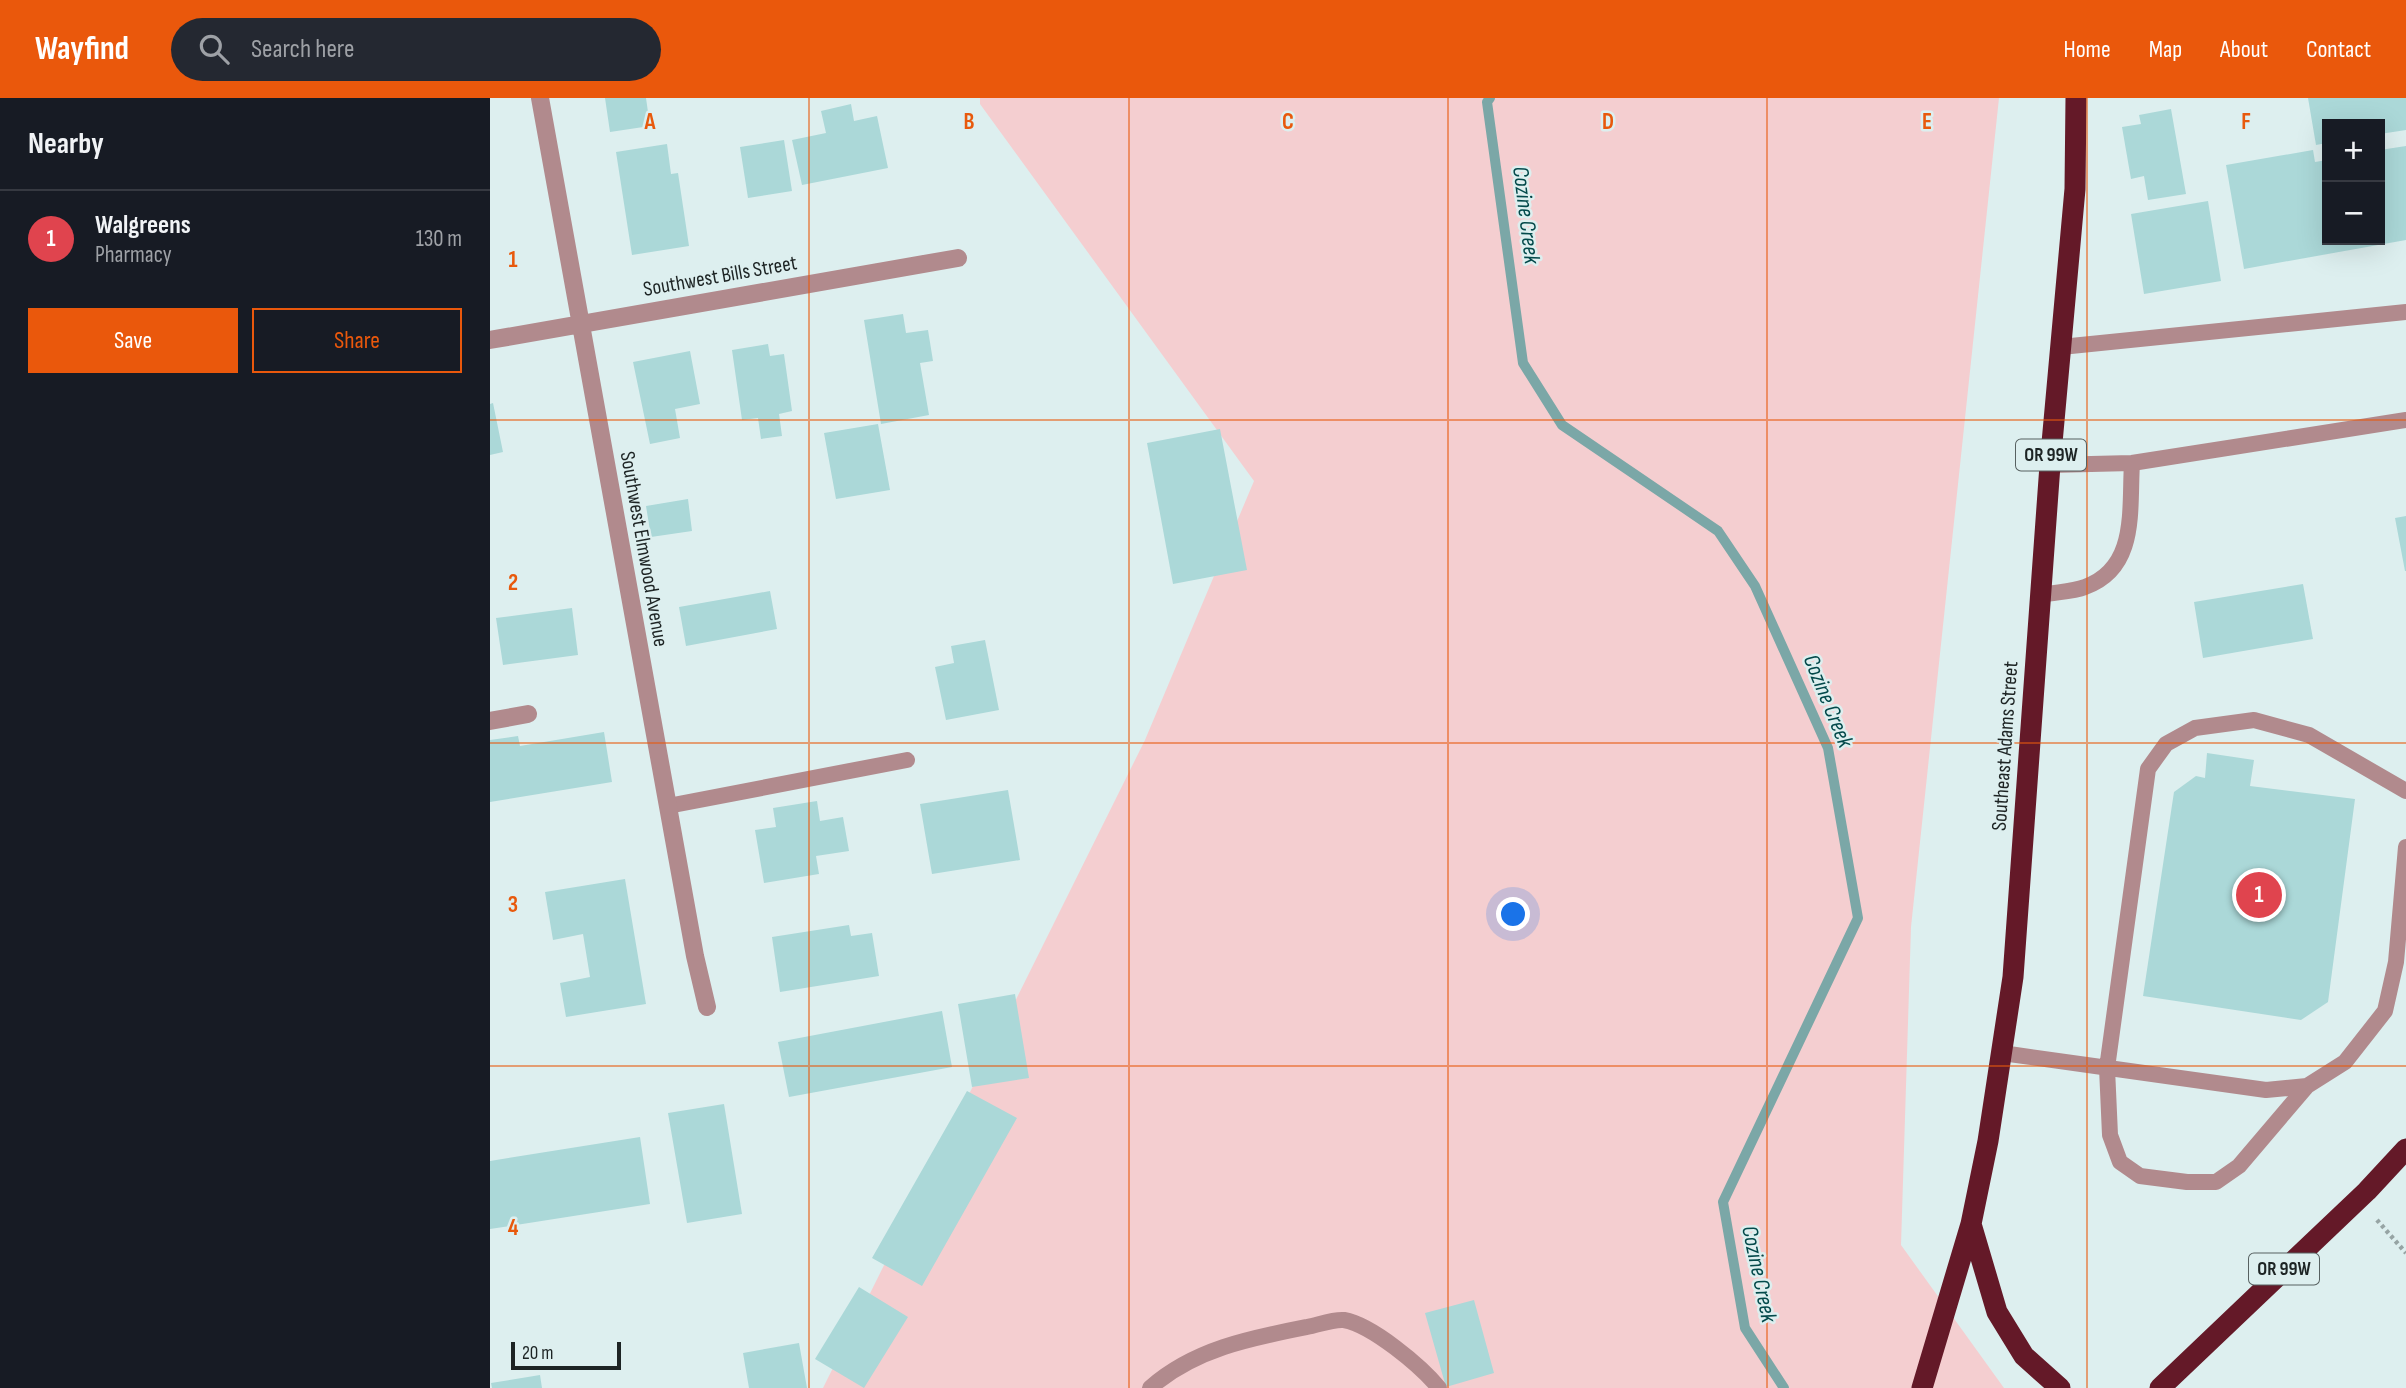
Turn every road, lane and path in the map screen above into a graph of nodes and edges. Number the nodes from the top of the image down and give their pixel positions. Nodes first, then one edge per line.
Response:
1 (540, 98) edge
2 (2076, 98) edge
3 (958, 258) dead end
4 (2406, 312) edge
5 (580, 324) junction
6 (490, 340) edge
7 (2061, 347) junction
8 (2406, 420) edge
9 (2132, 463) junction
10 (2050, 465) junction
11 (2042, 595) junction
12 (528, 714) dead end
13 (490, 721) edge
14 (907, 760) dead end
15 (2406, 791) edge
16 (667, 806) junction
17 (2406, 846) edge
18 (707, 1007) dead end
19 (2002, 1053) junction
20 (2107, 1068) junction
21 (2307, 1086) junction
22 (2406, 1149) edge
23 (2376, 1219) dead end
24 (1971, 1224) junction
25 (2406, 1253) edge
26 (1431, 1385) edge
27 (1150, 1388) edge
28 (1922, 1388) edge
29 (2060, 1388) edge
30 (2160, 1388) edge

1 - 5 street, Southwest Elmwood Avenue
2 - 7 highway, Southeast Adams Street / OR 99W
3 - 5 street, Southwest Bills Street
4 - 7 lane
5 - 6 street, Southwest Bills Street
5 - 16 street, Southwest Elmwood Avenue
7 - 10 highway, Southeast Adams Street / OR 99W
8 - 9 lane
9 - 10 lane
9 - 11 lane
10 - 11 highway, Southeast Adams Street / OR 99W
11 - 19 highway, Southeast Adams Street / OR 99W
12 - 13 street
14 - 16 lane
15 - 20 lane
16 - 18 street, Southwest Elmwood Avenue
17 - 21 lane
19 - 20 lane
19 - 24 highway, Southeast Adams Street / OR 99W
20 - 21 lane
20 - 21 lane
22 - 30 highway, OR 99W
23 - 25 path
24 - 28 highway, Southeast Adams Street / OR 99W
24 - 29 highway
26 - 27 lane

